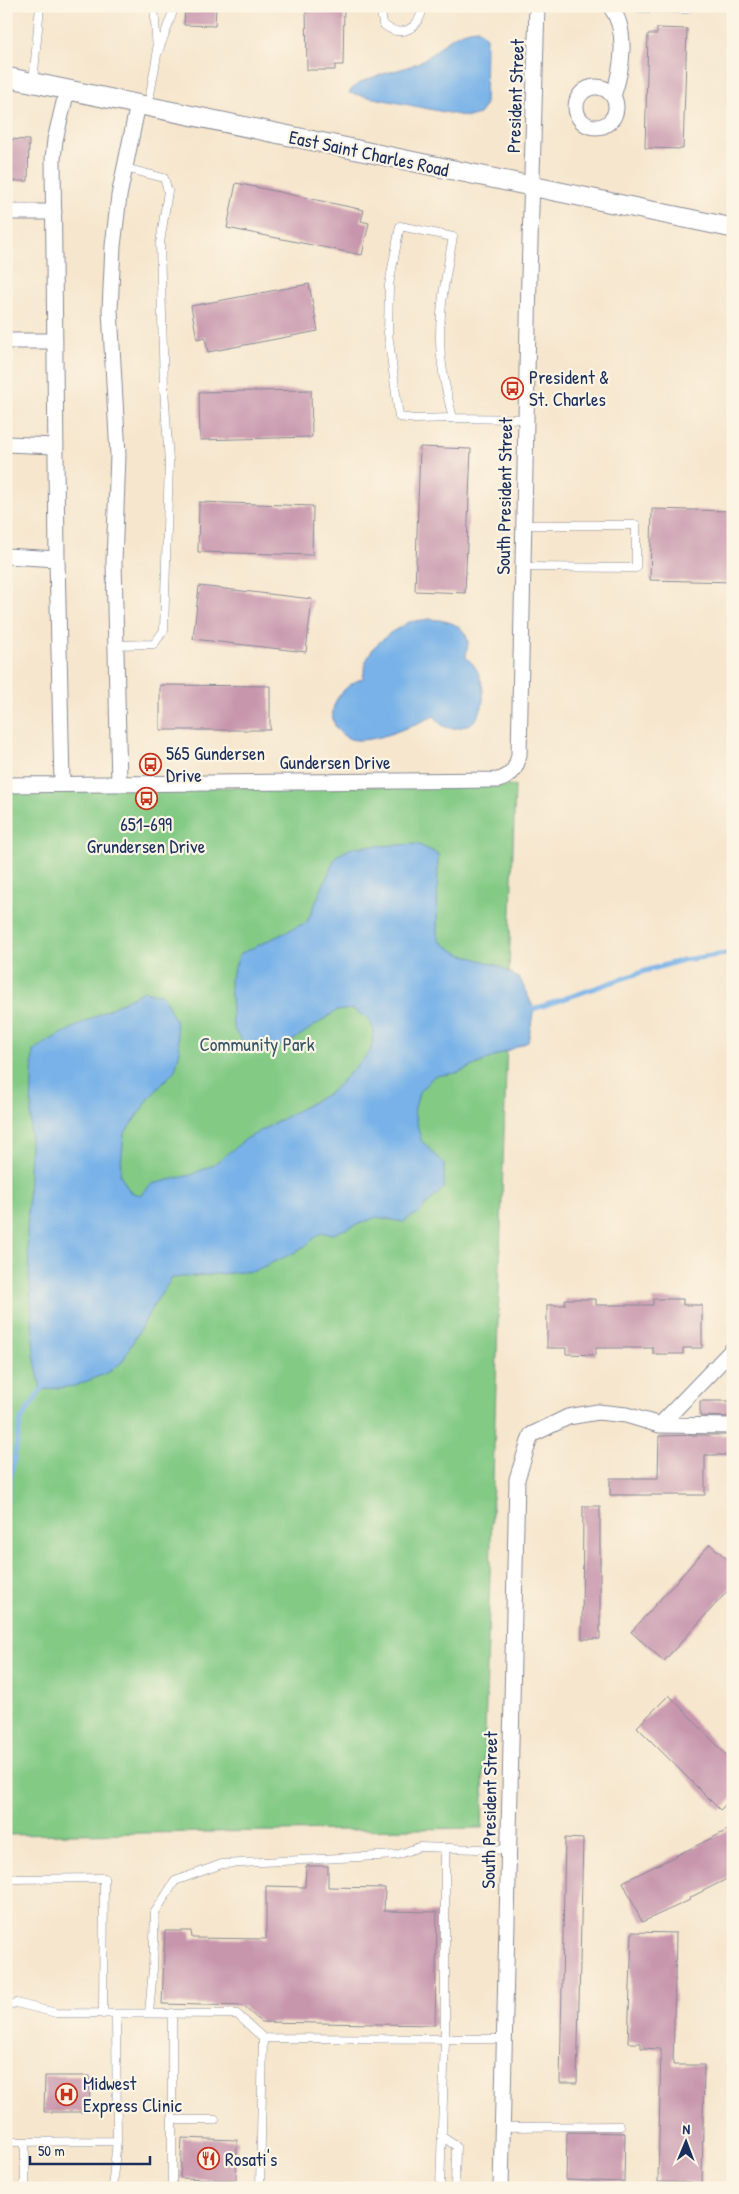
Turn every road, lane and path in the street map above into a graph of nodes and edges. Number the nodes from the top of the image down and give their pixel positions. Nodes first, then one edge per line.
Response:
1 (40, 6) edge
2 (154, 6) edge
3 (176, 6) edge
4 (380, 6) edge
5 (424, 6) edge
6 (537, 6) edge
7 (611, 7) edge
8 (687, 9) dead end
9 (157, 55) junction
10 (6, 77) edge
11 (33, 83) junction
12 (67, 90) junction
13 (613, 96) dead end
14 (143, 105) junction
15 (125, 168) junction
16 (532, 187) junction
17 (6, 212) edge
18 (54, 212) junction
19 (733, 228) edge
20 (6, 341) edge
21 (55, 341) junction
22 (453, 418) junction
23 (525, 420) junction
24 (6, 444) edge
25 (56, 446) junction
26 (523, 525) junction
27 (6, 556) edge
28 (57, 559) junction
29 (523, 567) junction
30 (116, 645) junction
31 (512, 774) joint
32 (62, 784) junction
33 (119, 784) junction
34 (6, 785) edge
35 (733, 1349) edge
36 (660, 1425) junction
37 (733, 1426) edge
38 (445, 1848) junction
39 (508, 1850) junction
40 (6, 1908) edge
41 (6, 2006) edge
42 (149, 2013) junction
43 (172, 2013) junction
44 (103, 2014) junction
45 (116, 2014) junction
46 (263, 2038) junction
47 (445, 2039) junction
48 (504, 2039) junction
49 (172, 2120) junction
50 (215, 2120) dead end
51 (620, 2126) dead end
52 (502, 2127) junction
53 (441, 2136) junction
54 (117, 2141) junction
55 (6, 2142) edge
56 (25, 2142) junction
57 (25, 2188) edge
58 (112, 2188) edge
59 (172, 2188) edge
60 (260, 2188) edge
61 (440, 2188) edge
62 (454, 2188) edge
63 (501, 2188) edge

1 - 11 lane
2 - 9 lane
3 - 9 lane
4 - 5 lane
6 - 16 street, President Street
7 - 8 lane
7 - 13 street
9 - 14 lane
10 - 11 street, East Saint Charles Road
11 - 12 street, East Saint Charles Road
12 - 14 street, East Saint Charles Road
12 - 18 street
14 - 15 street
14 - 16 street, East Saint Charles Road
15 - 30 street
15 - 30 lane
16 - 19 street, East Saint Charles Road
16 - 23 street, South President Street
17 - 18 street
18 - 21 street
20 - 21 street
21 - 25 street
22 - 22 lane
22 - 23 lane
23 - 26 street, South President Street
24 - 25 street
25 - 28 street
26 - 29 street, South President Street
26 - 29 lane
27 - 28 street
28 - 32 street
29 - 31 street, South President Street
30 - 33 street
31 - 33 street, Gundersen Drive
32 - 33 street, Gundersen Drive
32 - 34 street, Gundersen Drive
35 - 36 street
36 - 37 street
36 - 39 street, South President Street
38 - 39 lane
38 - 42 lane
38 - 47 lane
39 - 48 street, South President Street
40 - 44 lane
41 - 44 lane
42 - 43 lane
42 - 45 lane
43 - 46 lane
43 - 49 lane
44 - 45 lane
45 - 54 lane
46 - 47 lane
46 - 60 lane
47 - 48 lane
47 - 53 lane
48 - 52 street, South President Street
49 - 50 lane
49 - 59 lane
51 - 52 lane
52 - 63 street, South President Street
53 - 61 lane
53 - 62 lane
54 - 56 lane
54 - 58 lane
55 - 56 lane
56 - 57 lane

